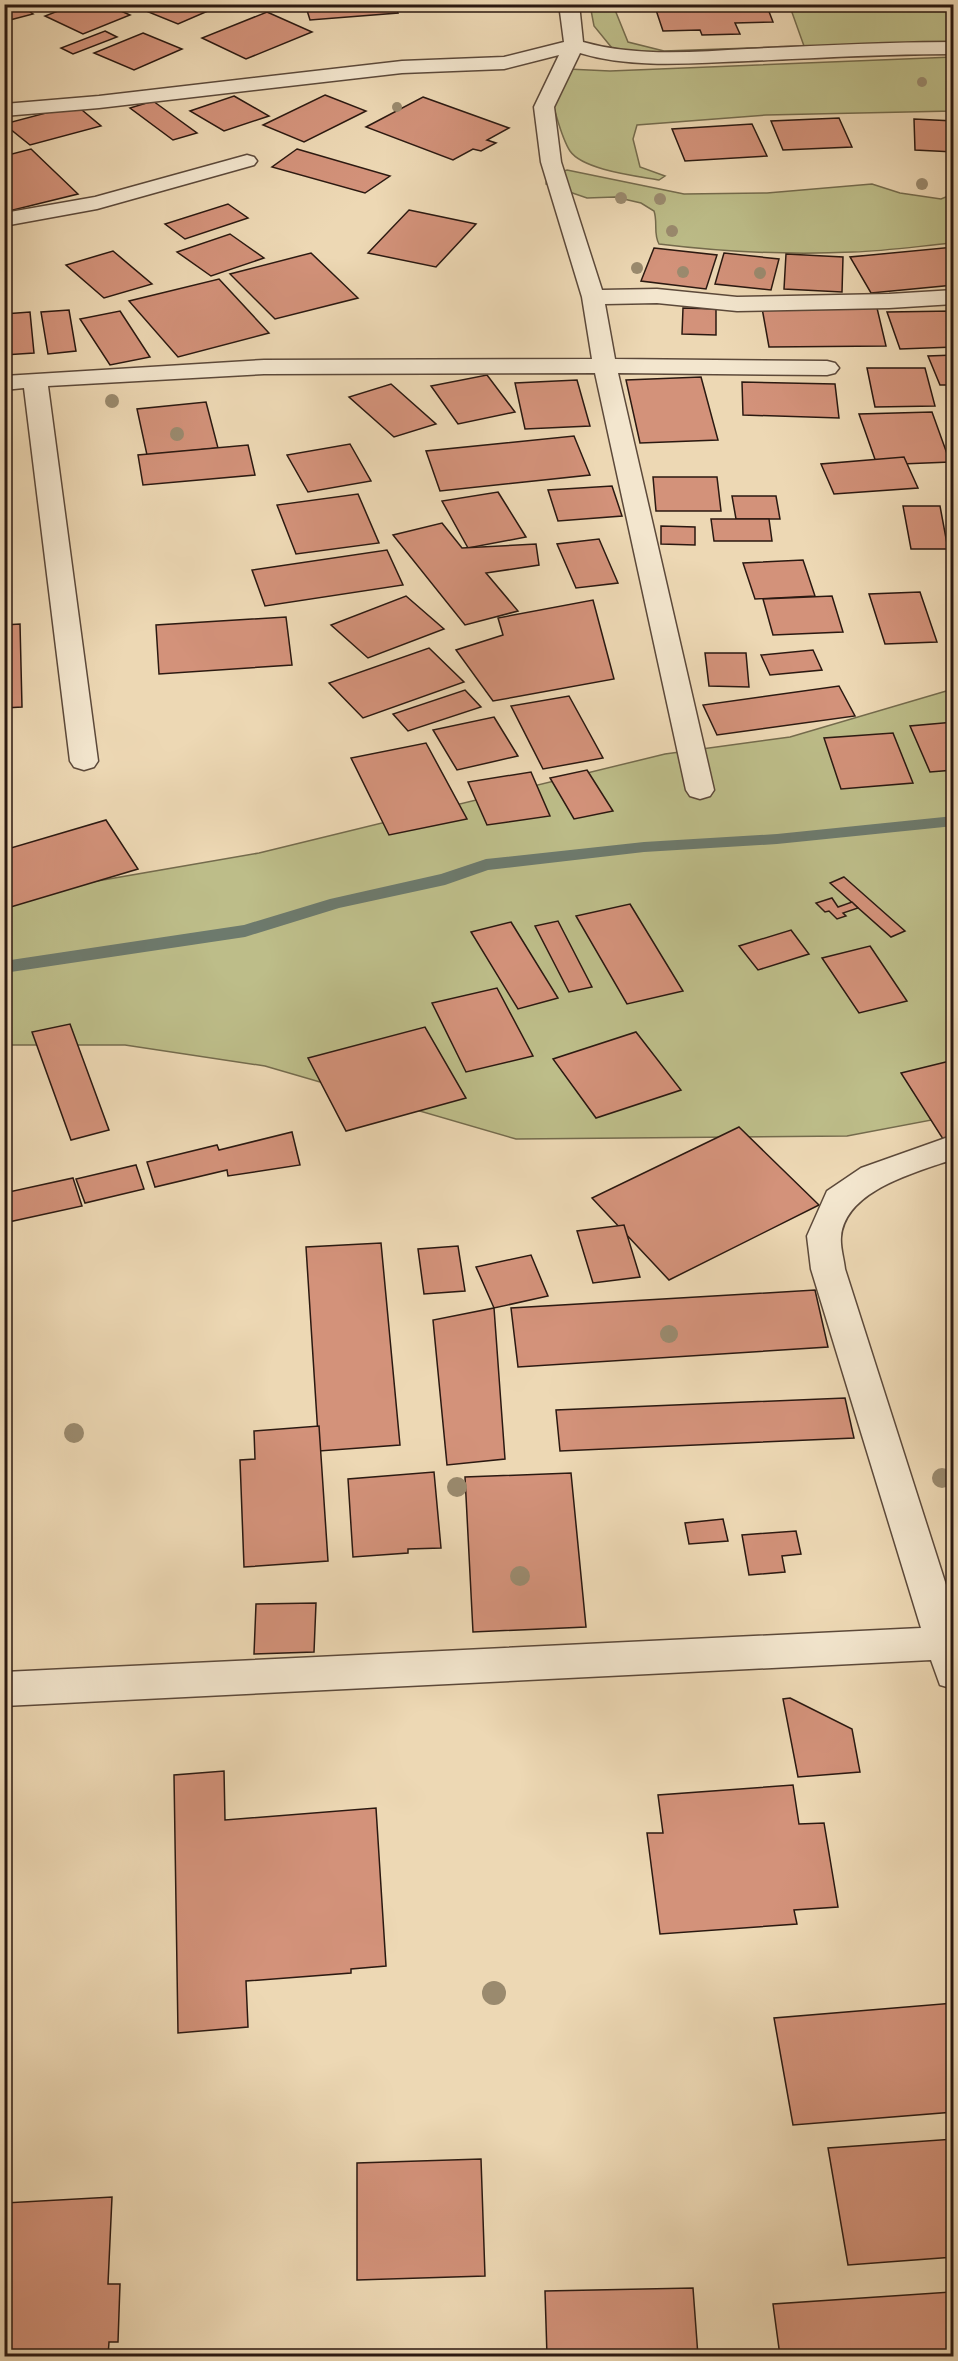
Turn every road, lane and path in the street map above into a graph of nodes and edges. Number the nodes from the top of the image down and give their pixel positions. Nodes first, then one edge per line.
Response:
1 (569, 4) edge
2 (573, 45) junction
3 (954, 48) edge
4 (4, 110) edge
5 (247, 161) dead end
6 (4, 220) edge
7 (593, 297) junction
8 (954, 297) edge
9 (605, 366) junction
10 (827, 368) dead end
11 (35, 380) junction
12 (4, 383) edge
13 (84, 761) dead end
14 (700, 790) dead end
15 (954, 1146) edge
16 (951, 1653) edge
17 (4, 1689) edge

1 - 2 street
2 - 3 street
2 - 4 street
2 - 7 street
5 - 6 street
7 - 8 street
7 - 9 street
9 - 10 street
9 - 11 street
9 - 14 street
11 - 12 street
11 - 13 street
15 - 16 street
16 - 17 street

